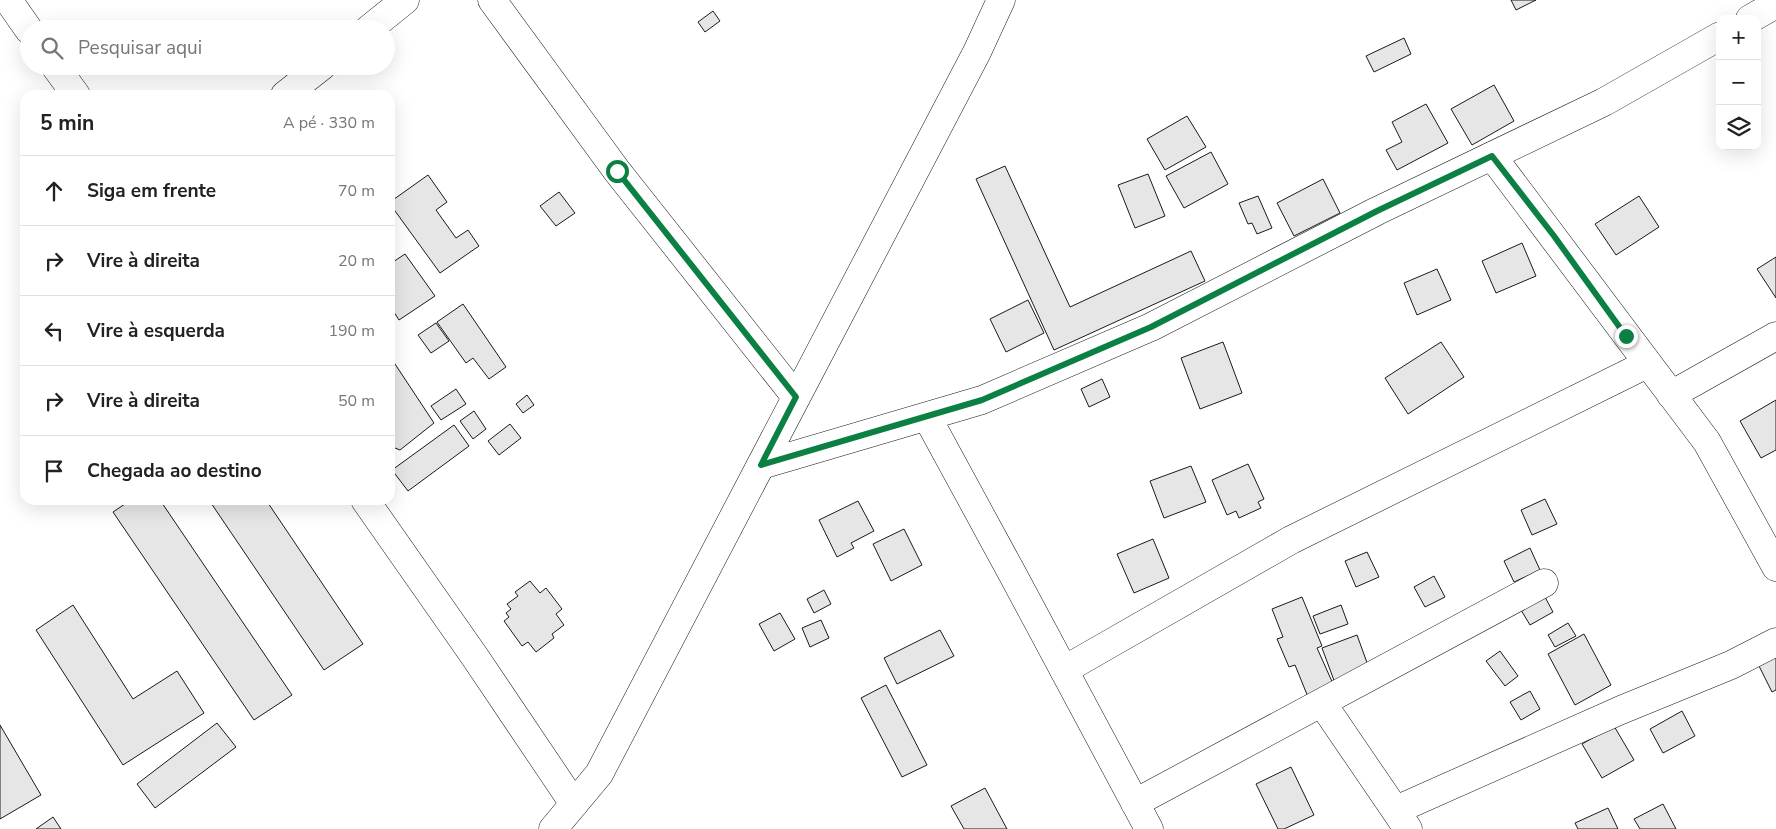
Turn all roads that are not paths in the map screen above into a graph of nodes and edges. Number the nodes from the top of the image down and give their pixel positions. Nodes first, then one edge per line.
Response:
1 (8, 0) edge
2 (405, 0) edge
3 (492, 0) edge
4 (1001, 0) edge
5 (1776, 4) edge
6 (1757, 15) edge
7 (22, 20) edge
8 (380, 20) edge
9 (1716, 38) edge
10 (62, 75) edge
11 (311, 75) edge
12 (72, 90) edge
13 (291, 90) edge
14 (1492, 156) junction
15 (1776, 336) edge
16 (1647, 364) junction
17 (1671, 395) junction
18 (796, 397) junction
19 (927, 417) junction
20 (761, 465) junction
21 (369, 505) edge
22 (1776, 567) edge
23 (1544, 583) dead end
24 (1776, 642) edge
25 (1064, 670) junction
26 (1322, 703) junction
27 (574, 804) junction
28 (1135, 804) junction
29 (1402, 819) edge
30 (553, 829) edge
31 (1149, 829) edge

1 - 7 street
2 - 8 street
3 - 18 street
4 - 18 street
5 - 6 street
9 - 14 street
10 - 12 street
11 - 13 street
14 - 16 street
14 - 19 street
15 - 17 street
16 - 17 street
16 - 25 street
17 - 22 street
18 - 20 street
19 - 20 street
19 - 25 street
20 - 27 street
21 - 27 street
23 - 26 street
24 - 29 street
25 - 28 street
26 - 28 street
26 - 29 street
27 - 30 street
28 - 31 street

